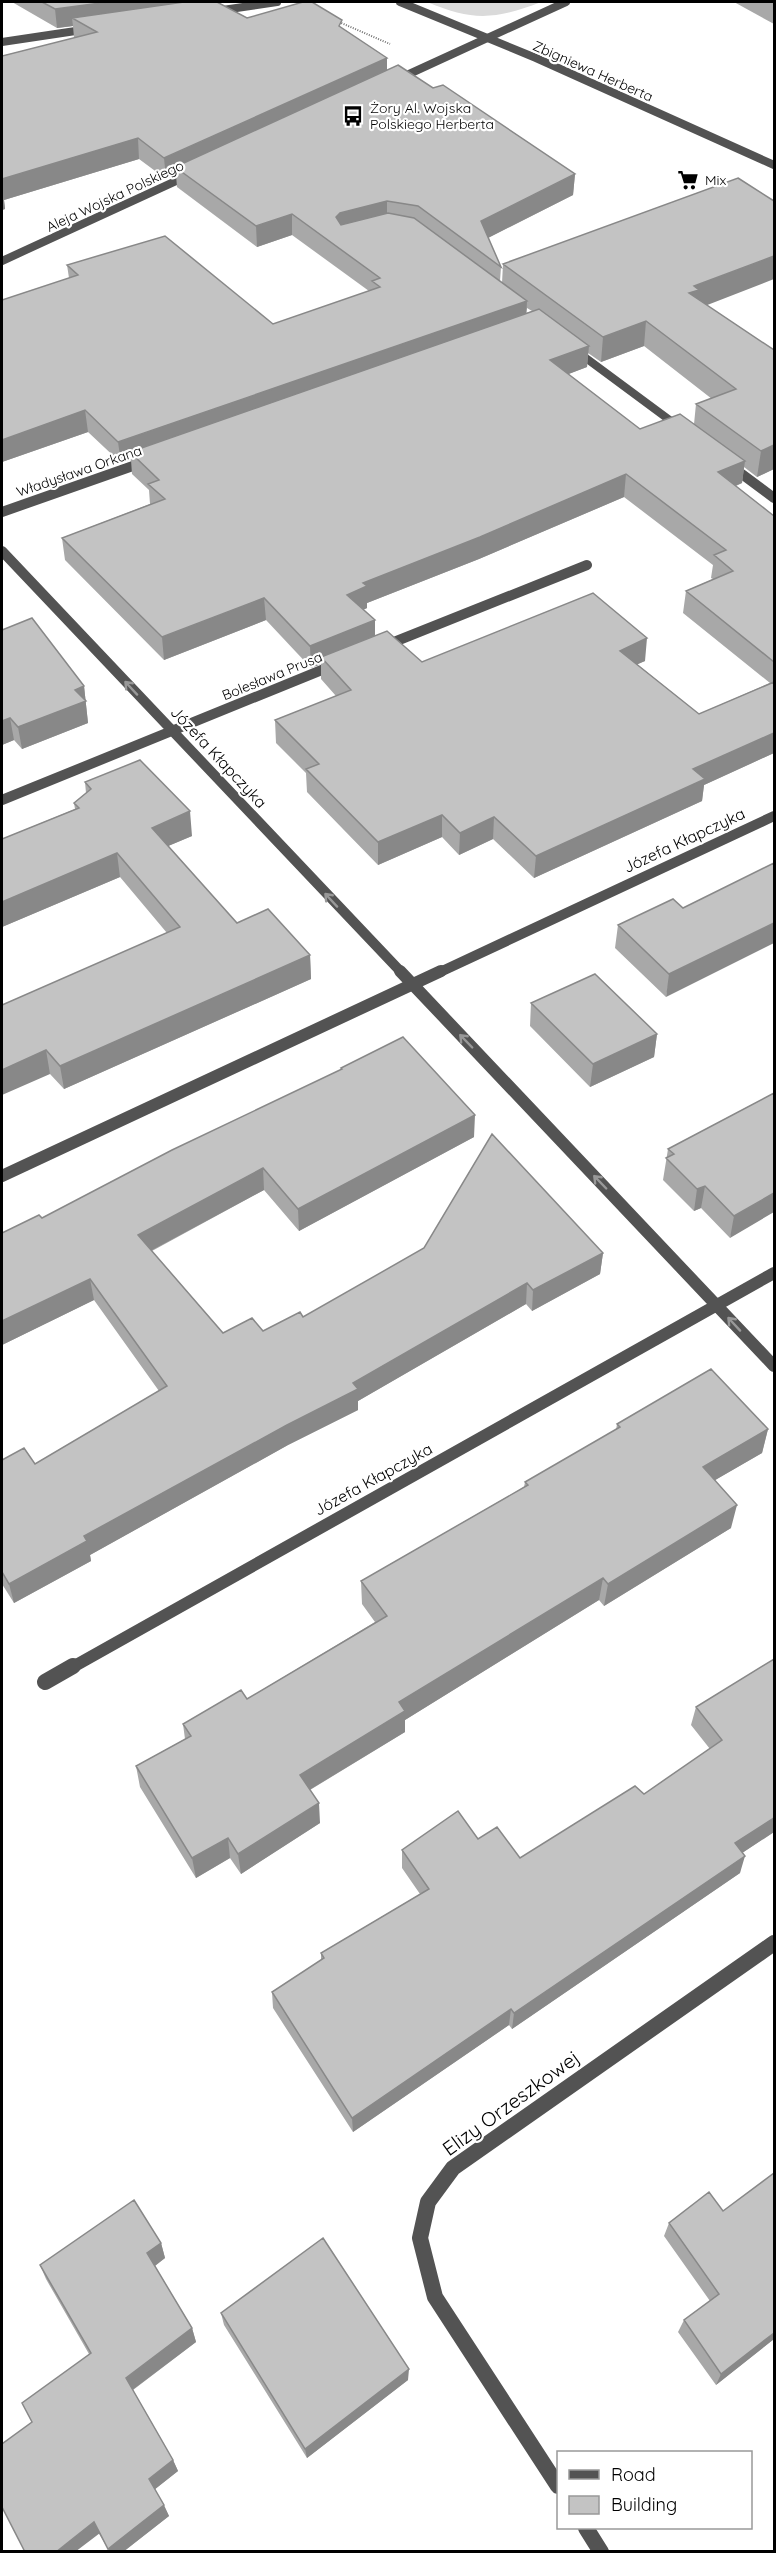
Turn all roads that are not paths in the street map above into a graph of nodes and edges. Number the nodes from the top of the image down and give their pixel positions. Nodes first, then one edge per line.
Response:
1 (277, 2) edge
2 (400, 2) edge
3 (566, 2) edge
4 (208, 12) edge
5 (93, 29) edge
6 (488, 38) junction
7 (2, 42) edge
8 (392, 82) edge
9 (774, 165) edge
10 (200, 170) edge
11 (2, 261) edge
12 (567, 345) edge
13 (690, 435) edge
14 (158, 457) edge
15 (727, 463) edge
16 (774, 498) edge
17 (2, 512) edge
18 (2, 551) edge
19 (587, 565) dead end
20 (379, 648) edge
21 (346, 661) edge
22 (171, 730) junction
23 (2, 800) edge
24 (774, 816) edge
25 (412, 985) junction
26 (2, 1176) edge
27 (774, 1273) edge
28 (717, 1305) junction
29 (774, 1366) edge
30 (45, 1682) dead end
31 (774, 1943) edge
32 (557, 2484) edge
33 (587, 2529) edge
34 (601, 2552) edge

1 - 4 street
2 - 6 street, Zbigniewa Herberta
3 - 6 street
5 - 7 street
6 - 8 street
6 - 9 street, Zbigniewa Herberta
10 - 11 street, Aleja Wojska Polskiego
12 - 13 street
14 - 17 street, Władysława Orkana
15 - 16 street
22 -> 18 street, Józefa Kłapczyka
19 - 20 street
21 - 22 street, Bolesława Prusa
22 - 23 street, Bolesława Prusa
25 -> 22 street, Józefa Kłapczyka
24 - 25 street, Józefa Kłapczyka
25 - 26 street, Józefa Kłapczyka
28 -> 25 street, Józefa Kłapczyka
27 - 28 street, Józefa Kłapczyka
29 -> 28 street, Józefa Kłapczyka
28 - 30 street, Józefa Kłapczyka
31 - 32 street, Elizy Orzeszkowej
33 - 34 street

